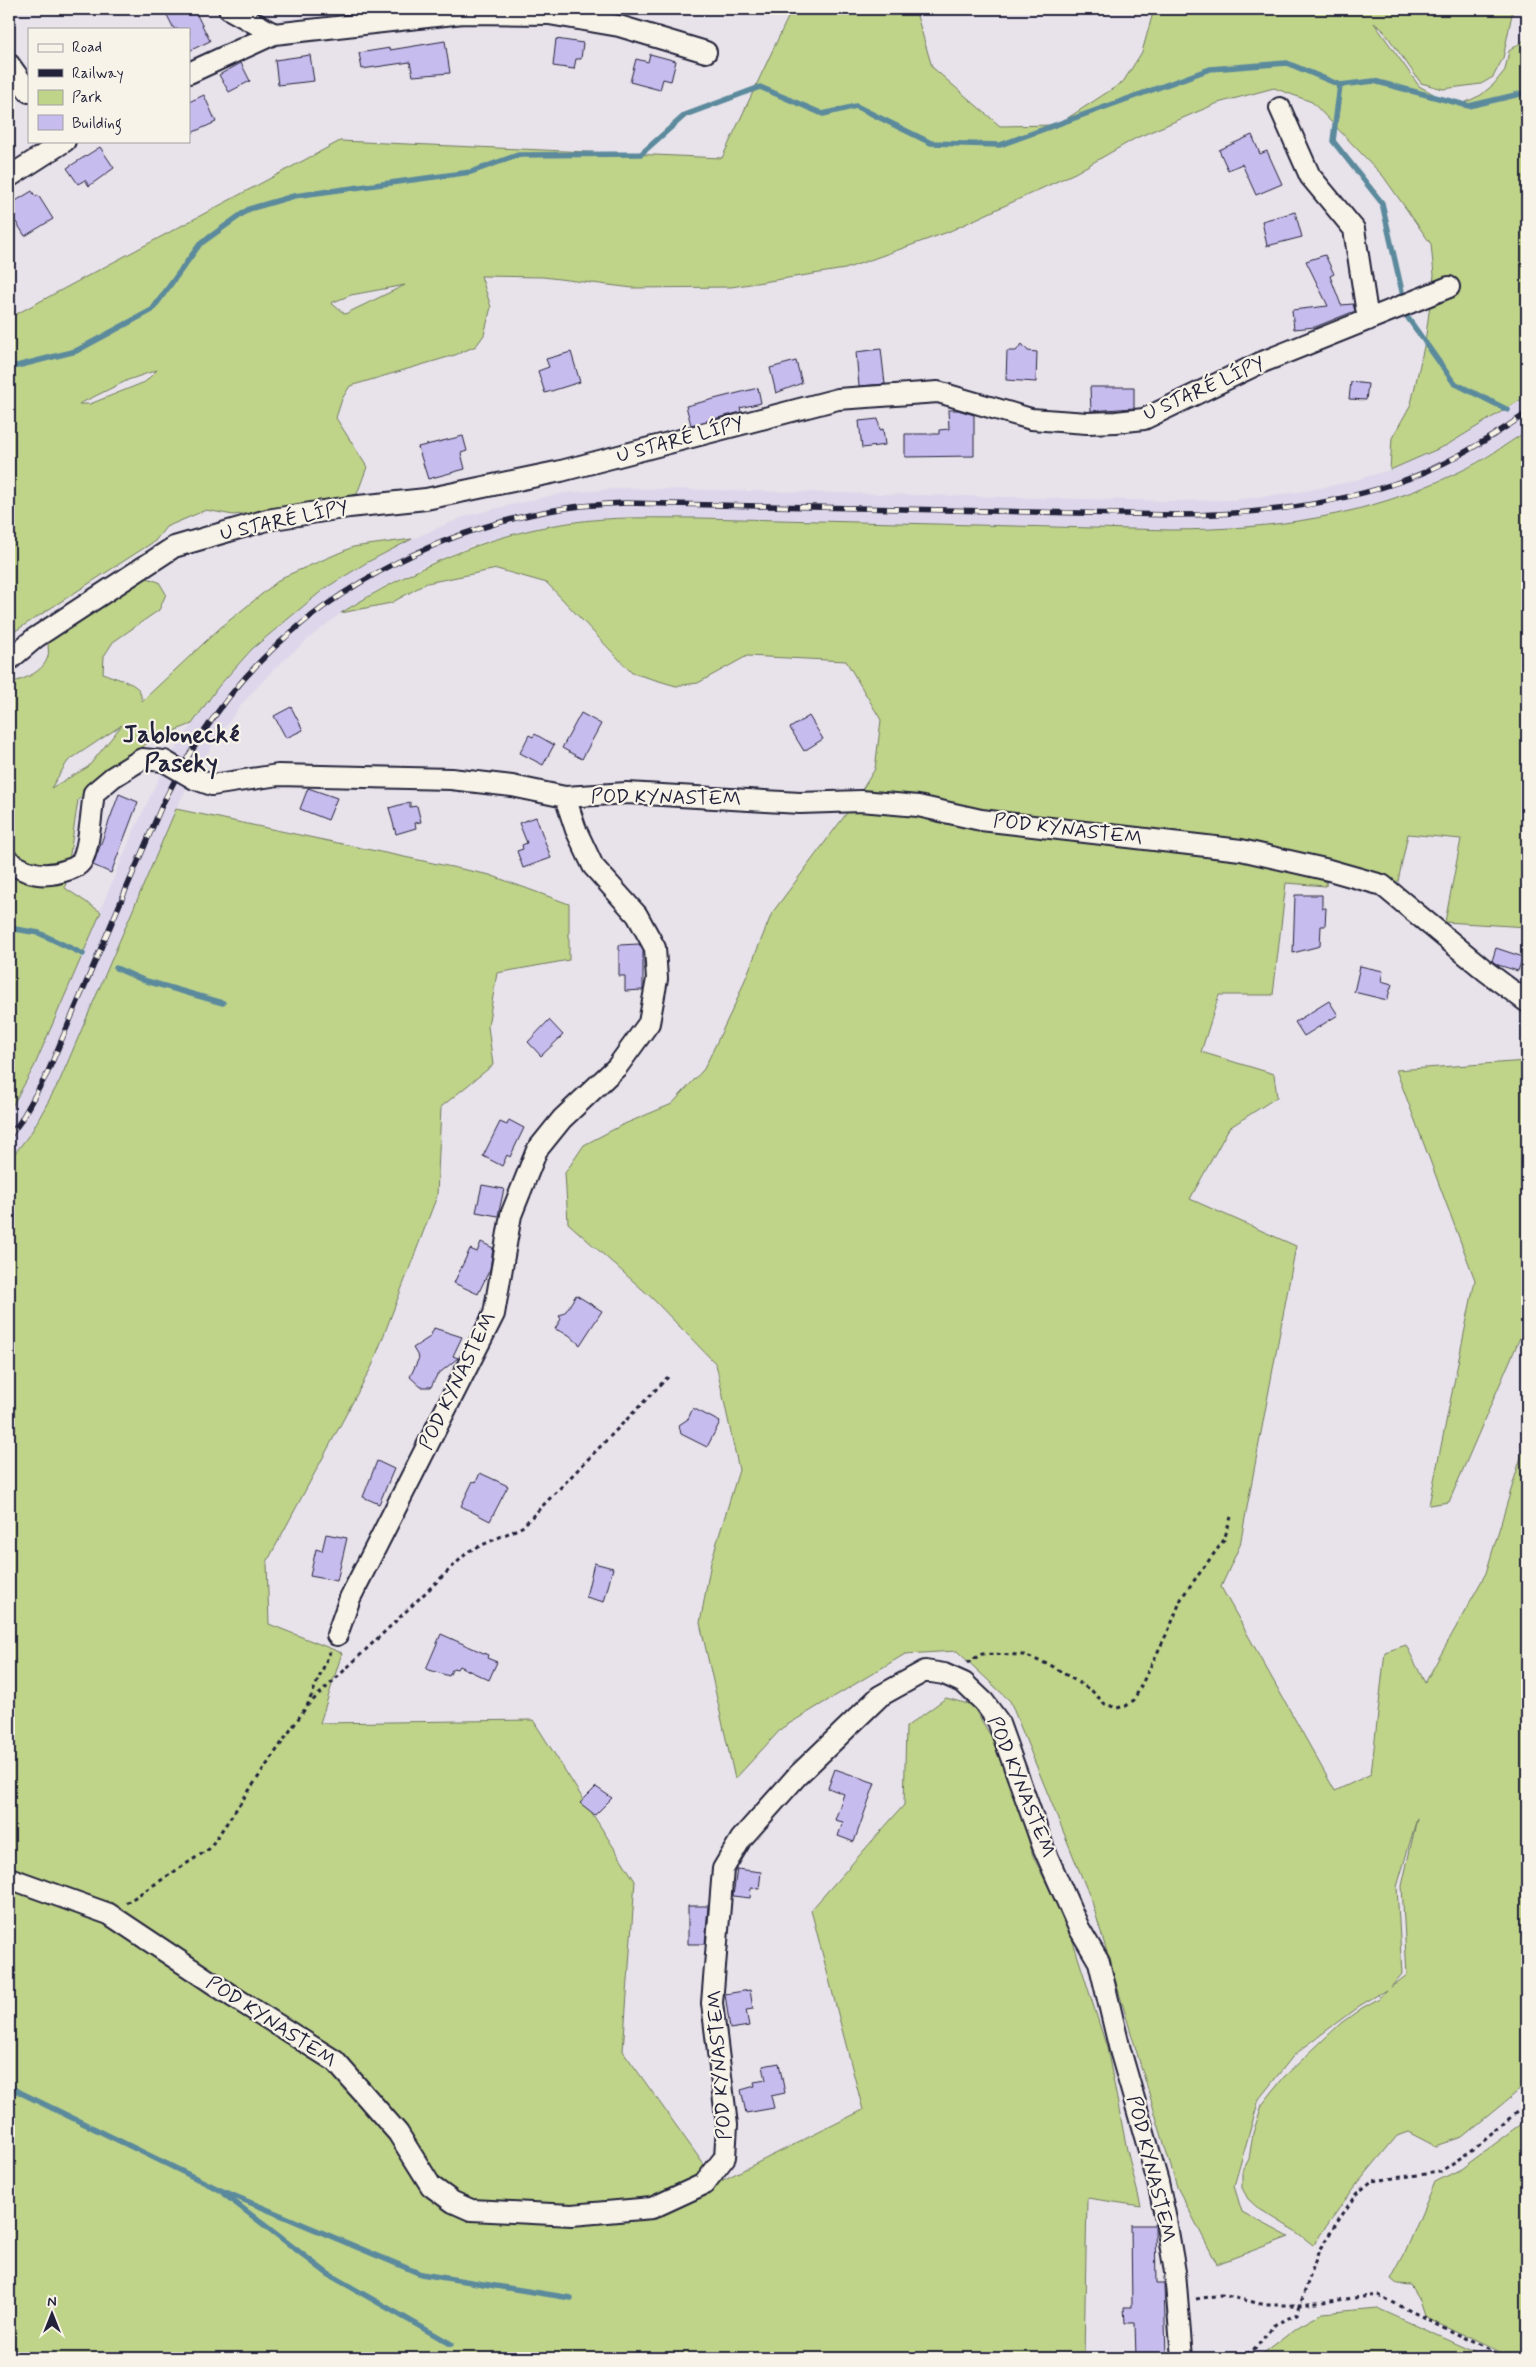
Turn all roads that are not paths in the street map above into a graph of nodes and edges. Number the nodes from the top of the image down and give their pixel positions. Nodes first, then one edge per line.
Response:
1 (229, 9) edge
2 (274, 34) junction
3 (706, 52) dead end
4 (9, 64) edge
5 (190, 72) edge
6 (28, 91) edge
7 (1280, 108) dead end
8 (64, 142) edge
9 (9, 176) edge
10 (1449, 287) dead end
11 (1368, 320) junction
12 (9, 660) edge
13 (564, 797) junction
14 (9, 861) edge
15 (1527, 1002) edge
16 (337, 1635) road end
17 (11, 1878) edge
18 (1182, 2358) edge

1 - 2 street
2 - 3 street
2 - 5 street
4 - 6 street
7 - 11 street
8 - 9 street
10 - 11 street, U STARÉ LÍPY
11 - 12 street, U STARÉ LÍPY
13 - 14 street, POD KYNASTEM, bridge
13 - 15 street, POD KYNASTEM
13 - 16 street, POD KYNASTEM
17 - 18 street, POD KYNASTEM

